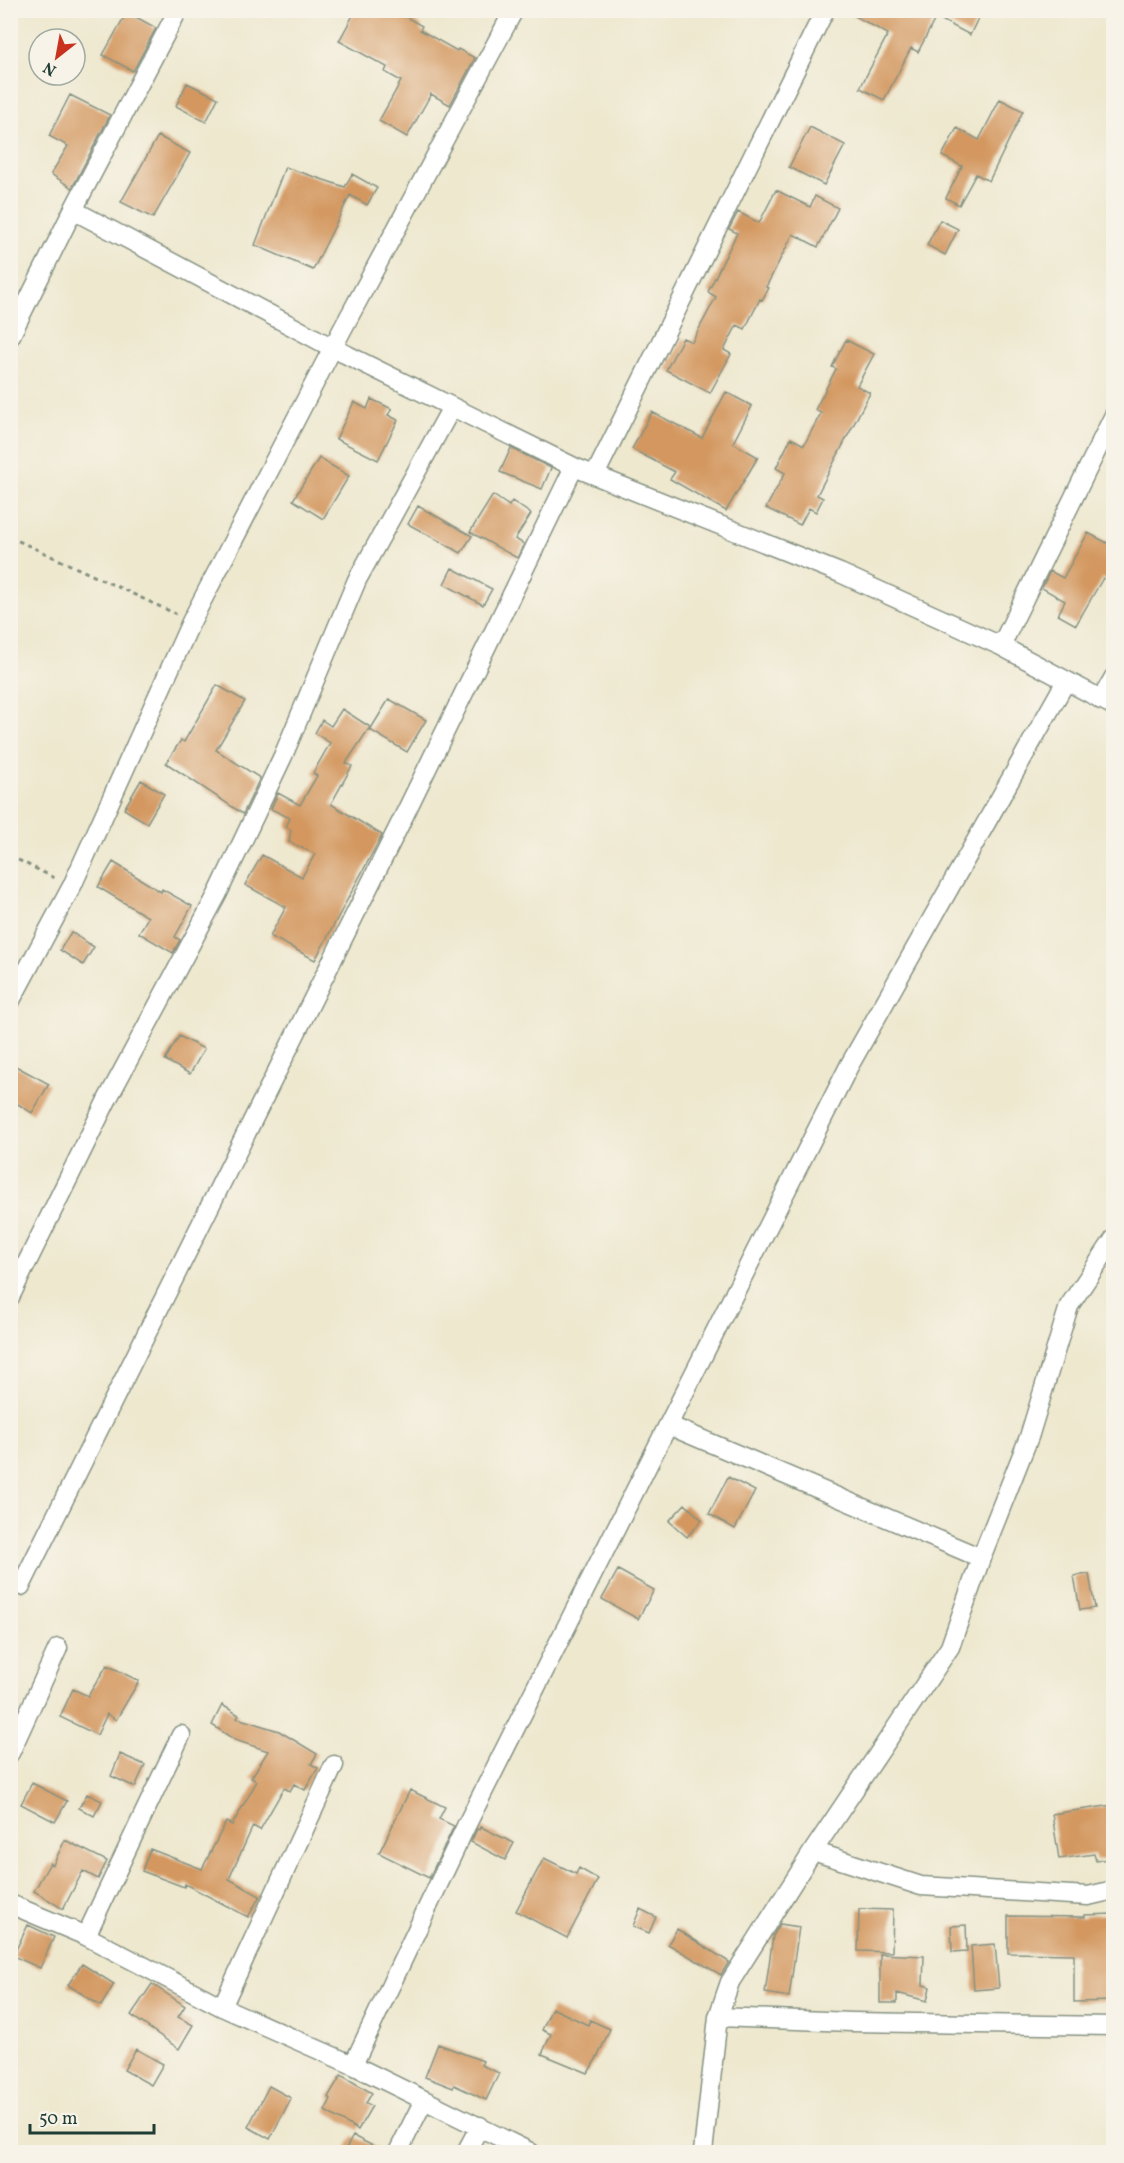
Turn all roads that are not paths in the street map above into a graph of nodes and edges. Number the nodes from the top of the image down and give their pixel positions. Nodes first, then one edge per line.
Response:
1 (178, 10) edge
2 (825, 10) edge
3 (508, 13) edge
4 (73, 210) junction
5 (10, 337) edge
6 (333, 348) junction
7 (452, 407) junction
8 (1113, 415) edge
9 (574, 467) junction
10 (594, 475) junction
11 (1001, 646) junction
12 (1113, 677) edge
13 (1066, 681) junction
14 (1107, 703) edge
15 (10, 1002) edge
16 (1113, 1239) edge
17 (10, 1297) edge
18 (668, 1425) junction
19 (981, 1558) junction
20 (21, 1586) dead end
21 (58, 1648) dead end
22 (181, 1735) dead end
23 (10, 1753) edge
24 (334, 1765) dead end
25 (813, 1851) junction
26 (1113, 1890) edge
27 (10, 1904) edge
28 (86, 1936) junction
29 (222, 2007) junction
30 (718, 2017) junction
31 (1113, 2026) edge
32 (353, 2065) junction
33 (424, 2100) junction
34 (480, 2126) junction
35 (398, 2152) edge
36 (466, 2152) edge
37 (530, 2152) edge
38 (703, 2152) edge

1 - 4 street
2 - 10 street
3 - 6 street
4 - 5 street
4 - 6 street
6 - 7 street
6 - 15 street
7 - 9 street
7 - 17 street
8 - 11 street
9 - 10 street
9 - 20 street
10 - 11 street
11 - 13 street
12 - 14 street
13 - 14 street
13 - 18 street
16 - 19 street
18 - 19 street
18 - 32 street
19 - 25 street
21 - 23 street
22 - 28 street
24 - 29 street
25 - 26 street
25 - 30 street
27 - 28 street
28 - 29 street
29 - 32 street
30 - 31 street
30 - 38 street
32 - 33 street
33 - 34 street
33 - 35 street
34 - 36 street
34 - 37 street

